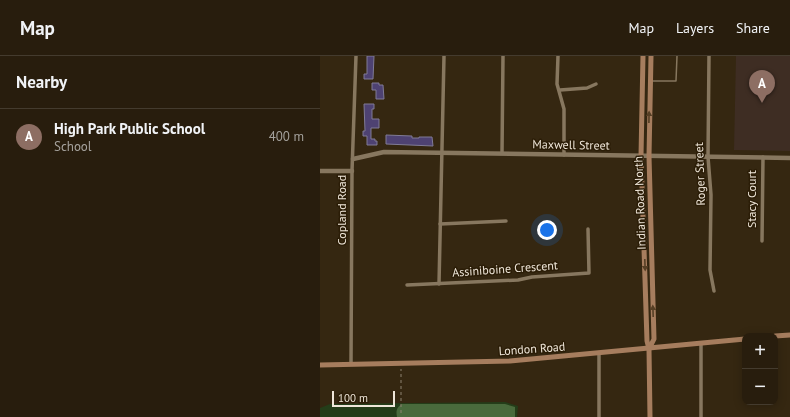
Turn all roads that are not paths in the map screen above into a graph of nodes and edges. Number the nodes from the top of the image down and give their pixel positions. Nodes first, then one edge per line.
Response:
1 (356, 56) edge
2 (444, 56) edge
3 (503, 56) edge
4 (558, 56) edge
5 (643, 56) edge
6 (651, 56) edge
7 (677, 56) edge
8 (709, 56) edge
9 (650, 82) junction
10 (596, 84) dead end
11 (560, 90) junction
12 (442, 152) junction
13 (502, 153) junction
14 (564, 155) junction
15 (641, 156) junction
16 (649, 156) junction
17 (708, 157) junction
18 (763, 157) junction
19 (790, 158) edge
20 (353, 159) junction
21 (320, 171) edge
22 (352, 171) junction
23 (506, 221) dead end
24 (440, 224) junction
25 (588, 229) dead end
26 (762, 241) dead end
27 (439, 284) junction
28 (407, 285) dead end
29 (714, 291) dead end
30 (790, 335) edge
31 (778, 336) edge
32 (742, 339) edge
33 (701, 344) junction
34 (649, 349) junction
35 (599, 354) junction
36 (320, 364) edge
37 (351, 364) junction
38 (599, 417) edge
39 (650, 417) edge
40 (701, 417) edge

1 - 20 street, Copland Road
2 - 12 street, Assiniboine Crescent
3 - 13 street
4 - 11 street
5 - 15 main road, Indian Road North
6 - 9 main road, Indian Road North
7 - 9 lane
8 - 17 street, Roger Street
16 -> 9 main road, Indian Road North
10 - 11 street
11 - 14 street
12 - 13 street, Maxwell Street
12 - 20 street, Maxwell Street
12 - 24 street, Assiniboine Crescent
13 - 14 street, Maxwell Street
14 - 15 street, Maxwell Street
15 - 16 street, Maxwell Street
15 -> 34 main road, Indian Road North
16 - 17 street, Maxwell Street
34 -> 16 main road, Indian Road North
17 - 18 street, Maxwell Street
17 - 29 street, Roger Street
18 - 19 street, Maxwell Street
18 - 26 street, Stacy Court
20 - 22 street, Copland Road
21 - 22 street
22 - 37 street, Copland Road
23 - 24 street
24 - 27 street, Assiniboine Crescent
25 - 27 street, Assiniboine Crescent
27 - 28 street
30 - 31 main road
32 - 33 main road, London Road
33 - 34 main road, London Road
33 - 40 street
34 - 35 main road, London Road
34 - 39 main road, Indian Road North
35 - 37 main road, London Road
35 - 38 street
36 - 37 main road, London Road

